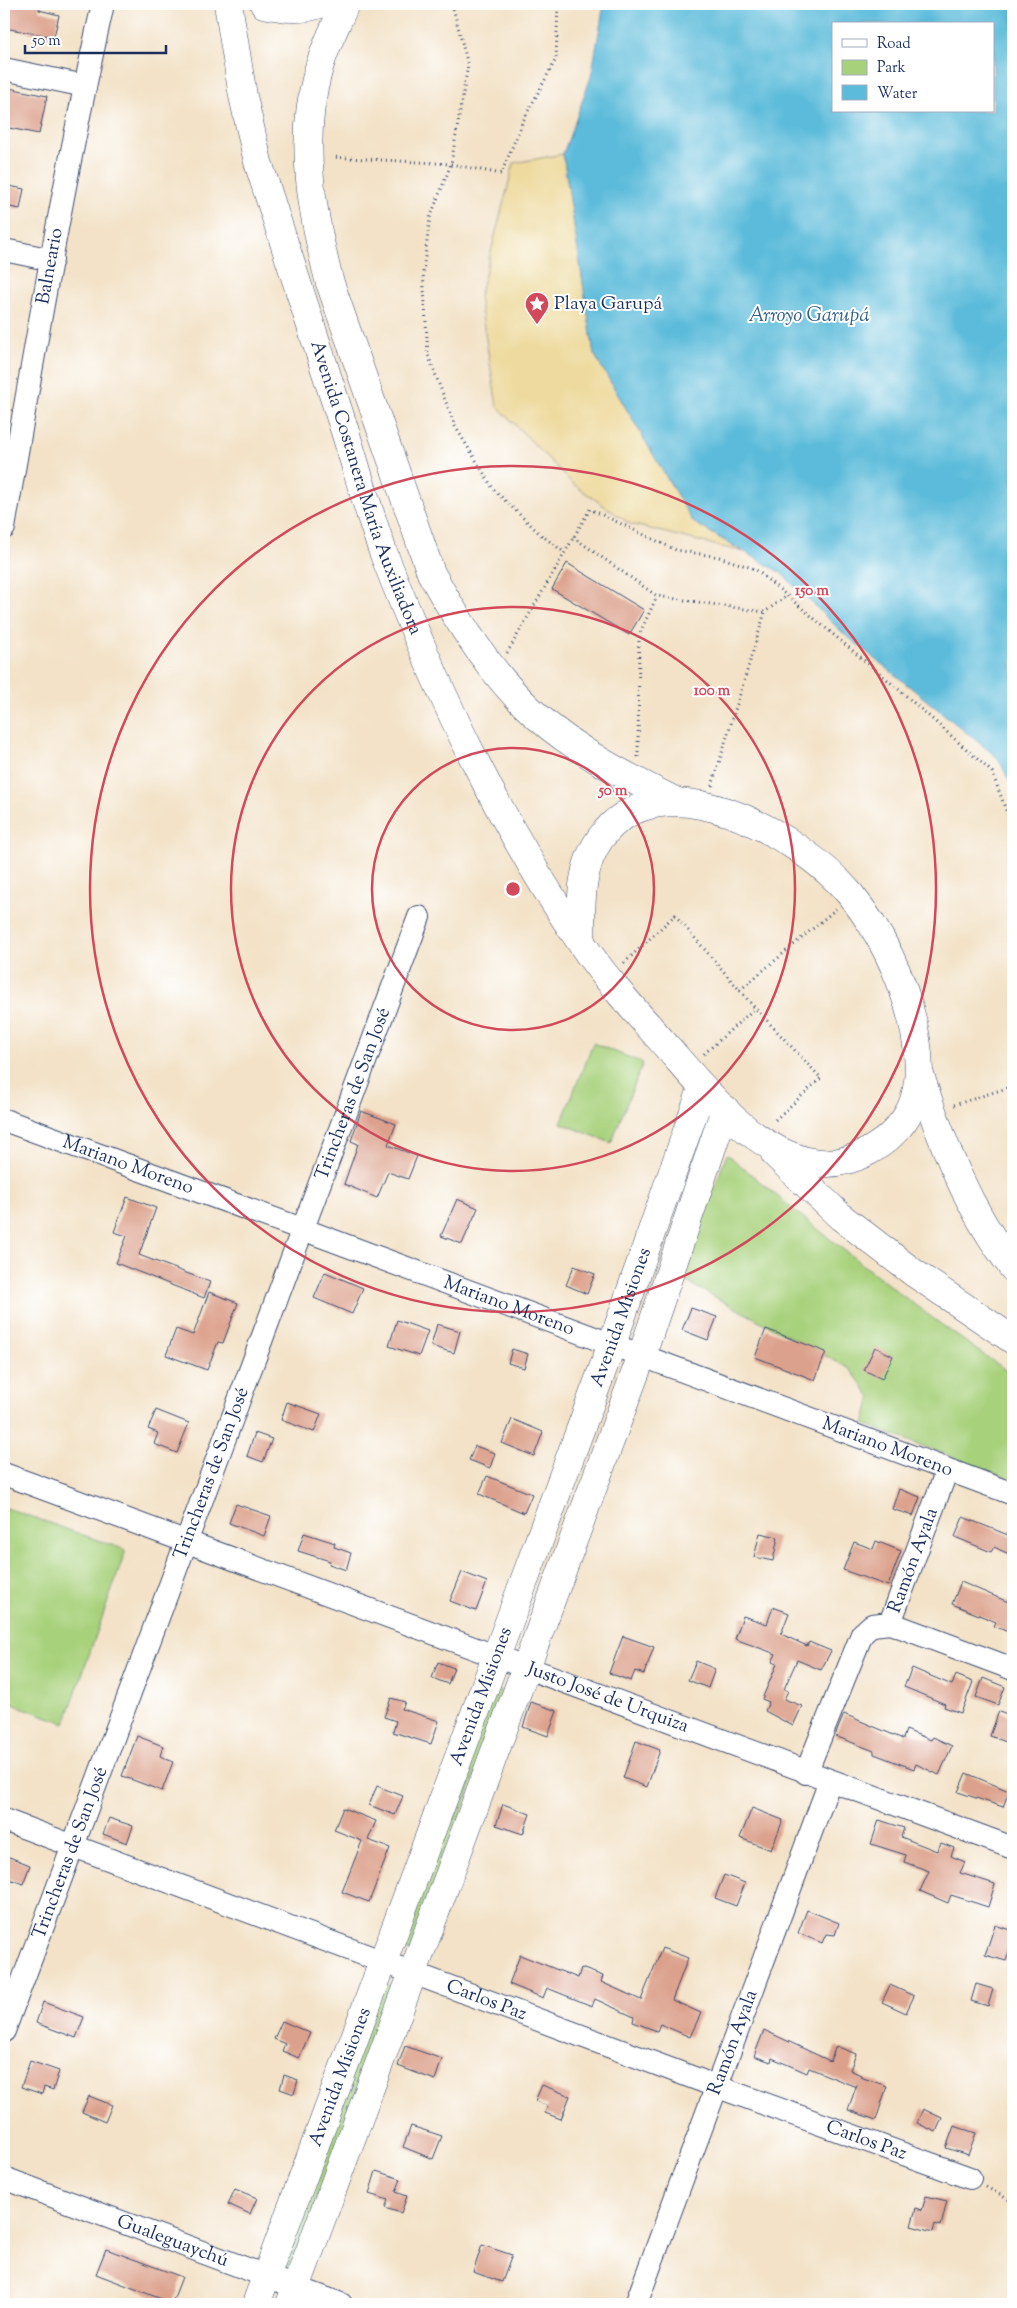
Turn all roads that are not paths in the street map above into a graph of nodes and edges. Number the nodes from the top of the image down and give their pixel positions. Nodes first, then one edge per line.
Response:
1 (103, 4) edge
2 (228, 4) edge
3 (264, 4) edge
4 (320, 4) edge
5 (344, 4) edge
6 (4, 69) edge
7 (85, 86) junction
8 (4, 250) edge
9 (52, 260) junction
10 (12, 430) edge
11 (4, 528) edge
12 (674, 801) junction
13 (419, 916) dead end
14 (581, 942) junction
15 (920, 1074) junction
16 (694, 1079) junction
17 (725, 1109) junction
18 (4, 1120) edge
19 (762, 1142) junction
20 (302, 1229) junction
21 (1013, 1268) edge
22 (1013, 1340) edge
23 (612, 1344) junction
24 (642, 1355) junction
25 (947, 1470) junction
26 (4, 1474) edge
27 (1013, 1494) edge
28 (186, 1541) junction
29 (890, 1623) junction
30 (496, 1656) junction
31 (526, 1667) junction
32 (1013, 1669) edge
33 (806, 1772) junction
34 (830, 1781) junction
35 (4, 1820) edge
36 (73, 1846) junction
37 (1013, 1848) edge
38 (383, 1961) junction
39 (413, 1972) junction
40 (4, 2031) edge
41 (718, 2086) junction
42 (4, 2178) edge
43 (970, 2178) road end
44 (266, 2276) junction
45 (294, 2296) edge
46 (256, 2304) edge
47 (341, 2304) edge
48 (636, 2304) edge

1 - 7 street, Balneario
2 - 14 main road, Avenida Costanera María Auxiliadora
3 - 4 main road
5 - 12 main road, Avenida Costanera María Auxiliadora
6 - 7 street
7 - 9 street, Balneario
8 - 9 street
9 - 10 street, Balneario
10 - 11 street, Balneario
12 - 14 main road
12 - 15 main road
13 - 20 street, Trincheras de San José
14 - 16 main road, Avenida Costanera María Auxiliadora
15 - 19 main road
15 - 21 main road
16 - 17 main road, Avenida Costanera María Auxiliadora
16 - 23 main road, Avenida Misiones
17 - 19 main road, Avenida Costanera María Auxiliadora
17 - 24 main road, Avenida Misiones
18 - 20 street, Mariano Moreno
19 - 22 main road
20 - 23 street, Mariano Moreno
20 - 28 street, Trincheras de San José
23 - 24 street, Mariano Moreno
23 - 30 main road, Avenida Misiones
24 - 25 street, Mariano Moreno
24 - 31 main road, Avenida Misiones
25 - 27 street, Mariano Moreno
25 - 29 street, Ramón Ayala
26 - 28 street, Justo José de Urquiza
28 - 30 street, Justo José de Urquiza
28 - 36 street, Trincheras de San José
29 - 32 street
29 - 33 street, Ramón Ayala
30 - 31 street, Justo José de Urquiza
30 - 38 main road, Avenida Misiones
31 - 33 street, Justo José de Urquiza
31 - 39 main road, Avenida Misiones
33 - 34 street, Justo José de Urquiza
34 - 37 street, Justo José de Urquiza
34 - 41 street, Ramón Ayala
35 - 36 street, Carlos Paz
36 - 38 street, Carlos Paz
36 - 40 street, Trincheras de San José
38 - 39 street, Carlos Paz
38 - 44 main road, Avenida Misiones
39 - 41 street, Carlos Paz
39 - 45 main road, Avenida Misiones
41 - 43 street, Carlos Paz
41 - 48 street, Ramón Ayala
42 - 44 street, Gualeguaychú
44 - 45 street, Gualeguaychú
44 - 46 main road, Avenida Misiones
45 - 47 street, Gualeguaychú

